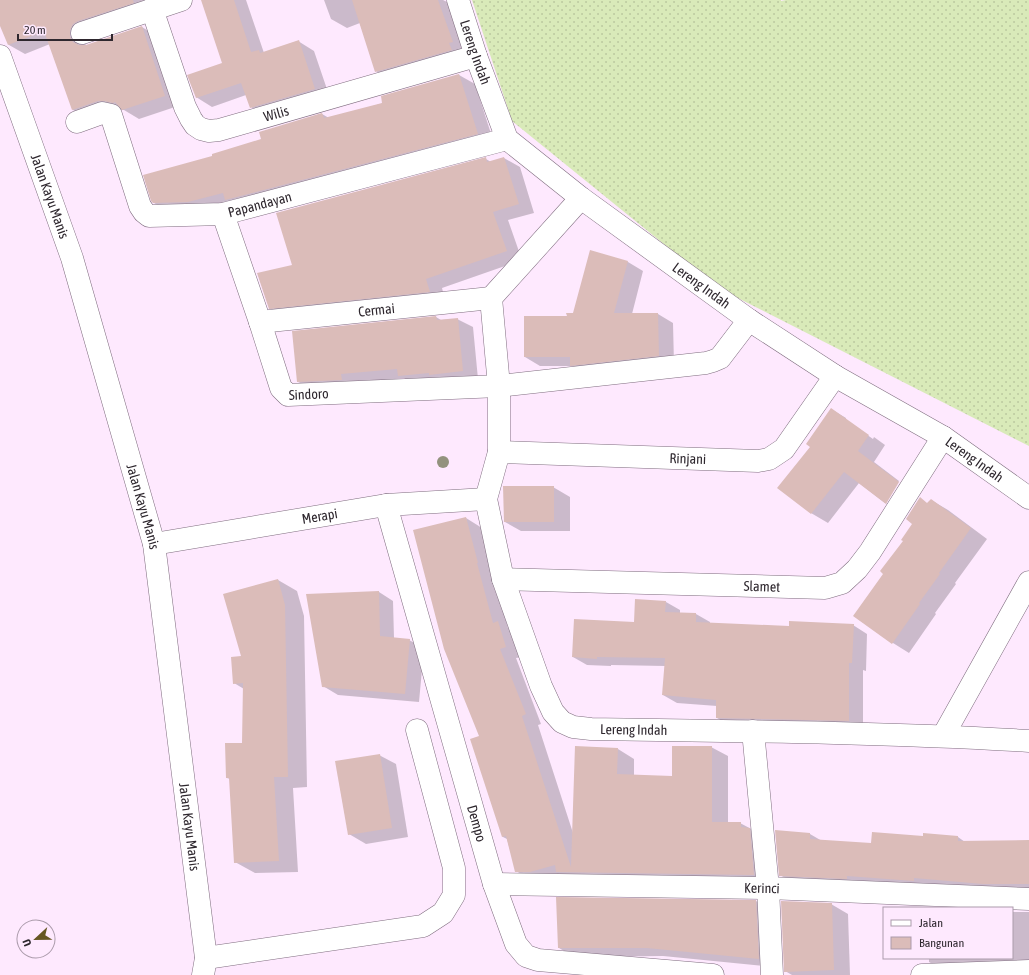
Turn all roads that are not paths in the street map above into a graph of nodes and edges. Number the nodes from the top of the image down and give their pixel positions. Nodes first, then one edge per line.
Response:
1 (181, 0) edge
2 (458, 0) edge
3 (152, 10) junction
4 (82, 33) dead end
5 (0, 56) edge
6 (476, 56) junction
7 (77, 122) dead end
8 (507, 139) junction
9 (581, 198) junction
10 (223, 214) junction
11 (491, 298) junction
12 (749, 320) junction
13 (260, 322) junction
14 (836, 376) junction
15 (499, 386) junction
16 (943, 437) junction
17 (499, 452) junction
18 (1029, 498) edge
19 (486, 499) junction
20 (386, 505) junction
21 (154, 544) junction
22 (503, 579) junction
23 (1029, 582) edge
24 (416, 730) dead end
25 (753, 731) junction
26 (943, 736) junction
27 (1029, 741) edge
28 (494, 884) junction
29 (768, 888) junction
30 (1029, 899) edge
31 (205, 966) edge
32 (1029, 971) edge
33 (713, 975) edge
34 (772, 975) edge
35 (922, 975) edge

1 - 3 street
2 - 6 street, Lereng Indah
3 - 4 street
3 - 6 street, Wilis
5 - 21 street, Jalan Kayu Manis
6 - 8 street, Lereng Indah
7 - 10 street, Papandayan
8 - 9 street, Lereng Indah
8 - 10 street, Papandayan
9 - 11 street
9 - 12 street, Lereng Indah
10 - 13 street, Sindoro
11 - 13 street, Cermai
11 - 15 street
12 - 14 street, Lereng Indah
12 - 15 street, Sindoro
13 - 15 street, Sindoro
14 - 16 street, Lereng Indah
14 - 17 street, Rinjani
15 - 17 street
16 - 18 street, Lereng Indah
16 - 22 street, Slamet
17 - 19 street
19 - 20 street, Merapi
19 - 22 street, Lereng Indah
20 - 21 street, Merapi
20 - 28 street, Dempo
21 - 31 street, Jalan Kayu Manis
22 - 25 street, Lereng Indah
23 - 26 street
24 - 31 street
25 - 26 street, Lereng Indah
25 - 29 street
26 - 27 street, Lereng Indah
28 - 29 street, Kerinci
28 - 33 street, Dempo
29 - 30 street, Kerinci
29 - 34 street
32 - 35 street

